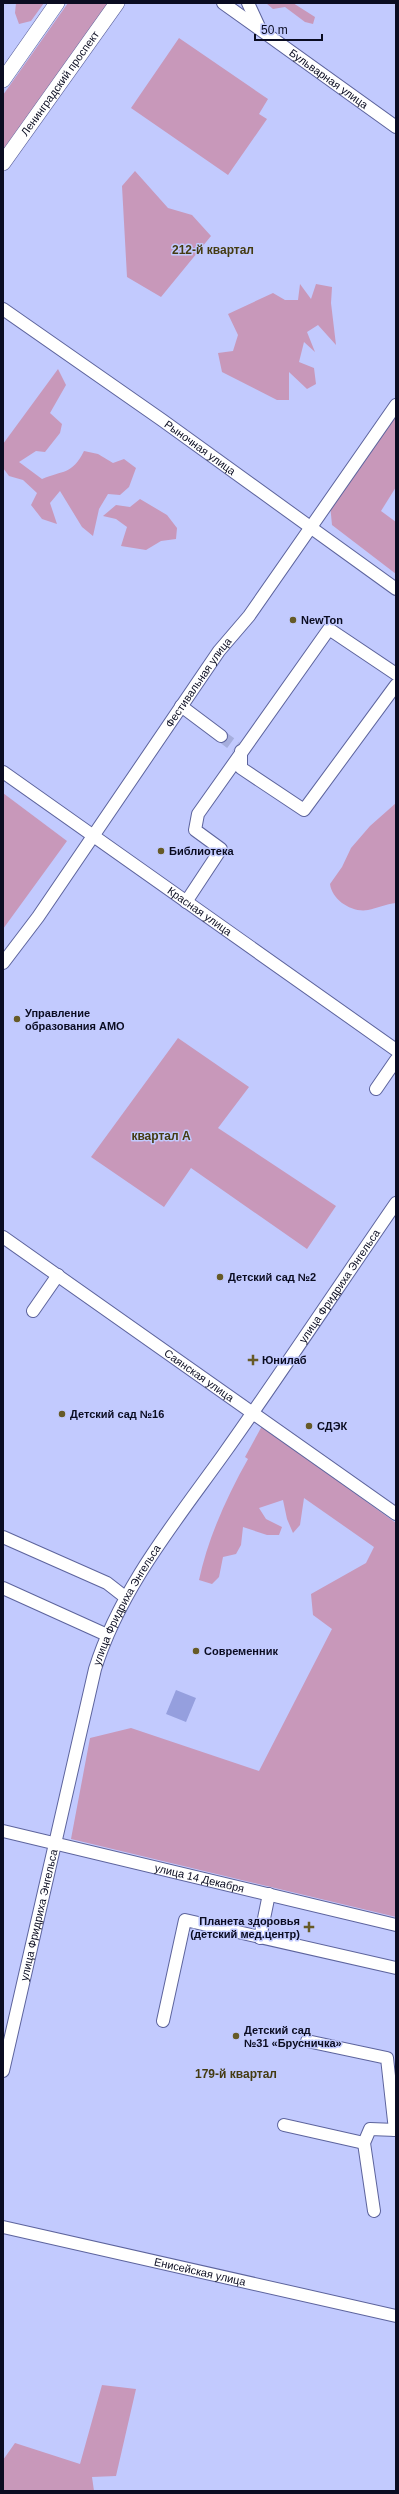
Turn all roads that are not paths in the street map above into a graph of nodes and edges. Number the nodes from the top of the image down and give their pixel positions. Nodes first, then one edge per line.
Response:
1 (57, 3) edge
2 (117, 3) edge
3 (223, 3) edge
4 (248, 3) edge
5 (261, 30) junction
6 (3, 80) edge
7 (396, 127) edge
8 (3, 163) edge
9 (3, 309) edge
10 (396, 405) edge
11 (310, 526) junction
12 (396, 589) edge
13 (396, 674) edge
14 (396, 685) edge
15 (181, 706) junction
16 (221, 736) tunnel mouth
17 (239, 749) junction
18 (3, 772) edge
19 (91, 836) junction
20 (186, 902) junction
21 (3, 963) edge
22 (396, 1050) edge
23 (396, 1060) edge
24 (376, 1089) dead end
25 (396, 1203) edge
26 (3, 1237) edge
27 (58, 1275) junction
28 (32, 1311) dead end
29 (251, 1414) junction
30 (396, 1514) edge
31 (3, 1537) edge
32 (3, 1588) edge
33 (125, 1597) junction
34 (106, 1635) junction
35 (3, 1831) edge
36 (55, 1845) junction
37 (269, 1894) junction
38 (396, 1925) edge
39 (260, 1938) junction
40 (396, 1968) edge
41 (162, 2021) dead end
42 (307, 2041) dead end
43 (3, 2071) edge
44 (284, 2125) dead end
45 (396, 2130) edge
46 (364, 2143) junction
47 (374, 2211) dead end
48 (3, 2227) edge
49 (396, 2315) edge

1 - 6 main road
2 - 8 main road, Ленинградский проспект
3 - 5 street, Бульварная улица
4 - 5 street, Бульварная улица
5 - 7 street, Бульварная улица
9 - 11 street, Рыночная улица
10 - 11 street, Фестивальная улица
11 - 12 street, Рыночная улица
11 - 15 street, Фестивальная улица
13 - 17 street
14 - 17 street
15 - 16 street
15 - 19 street, Фестивальная улица
17 - 20 street
18 - 19 street, Красная улица
19 - 20 street, Красная улица
19 - 21 street, Фестивальная улица
20 - 22 street, Красная улица
23 - 24 street
25 - 29 street, улица Фридриха Энгельса
26 - 27 street, Саянская улица
27 - 28 street
27 - 29 street, Саянская улица
29 - 30 street, Саянская улица
29 - 33 street, улица Фридриха Энгельса
31 - 33 street
32 - 34 street
33 - 34 street, улица Фридриха Энгельса
34 - 36 street, улица Фридриха Энгельса
35 - 36 street, улица 14 Декабря
36 - 37 street, улица 14 Декабря
36 - 43 street, улица Фридриха Энгельса
37 - 38 street, улица 14 Декабря
37 - 39 street
39 - 40 street
39 - 41 street
42 - 45 street
44 - 46 street
45 - 46 street
46 - 47 street
48 - 49 street, Енисейская улица

